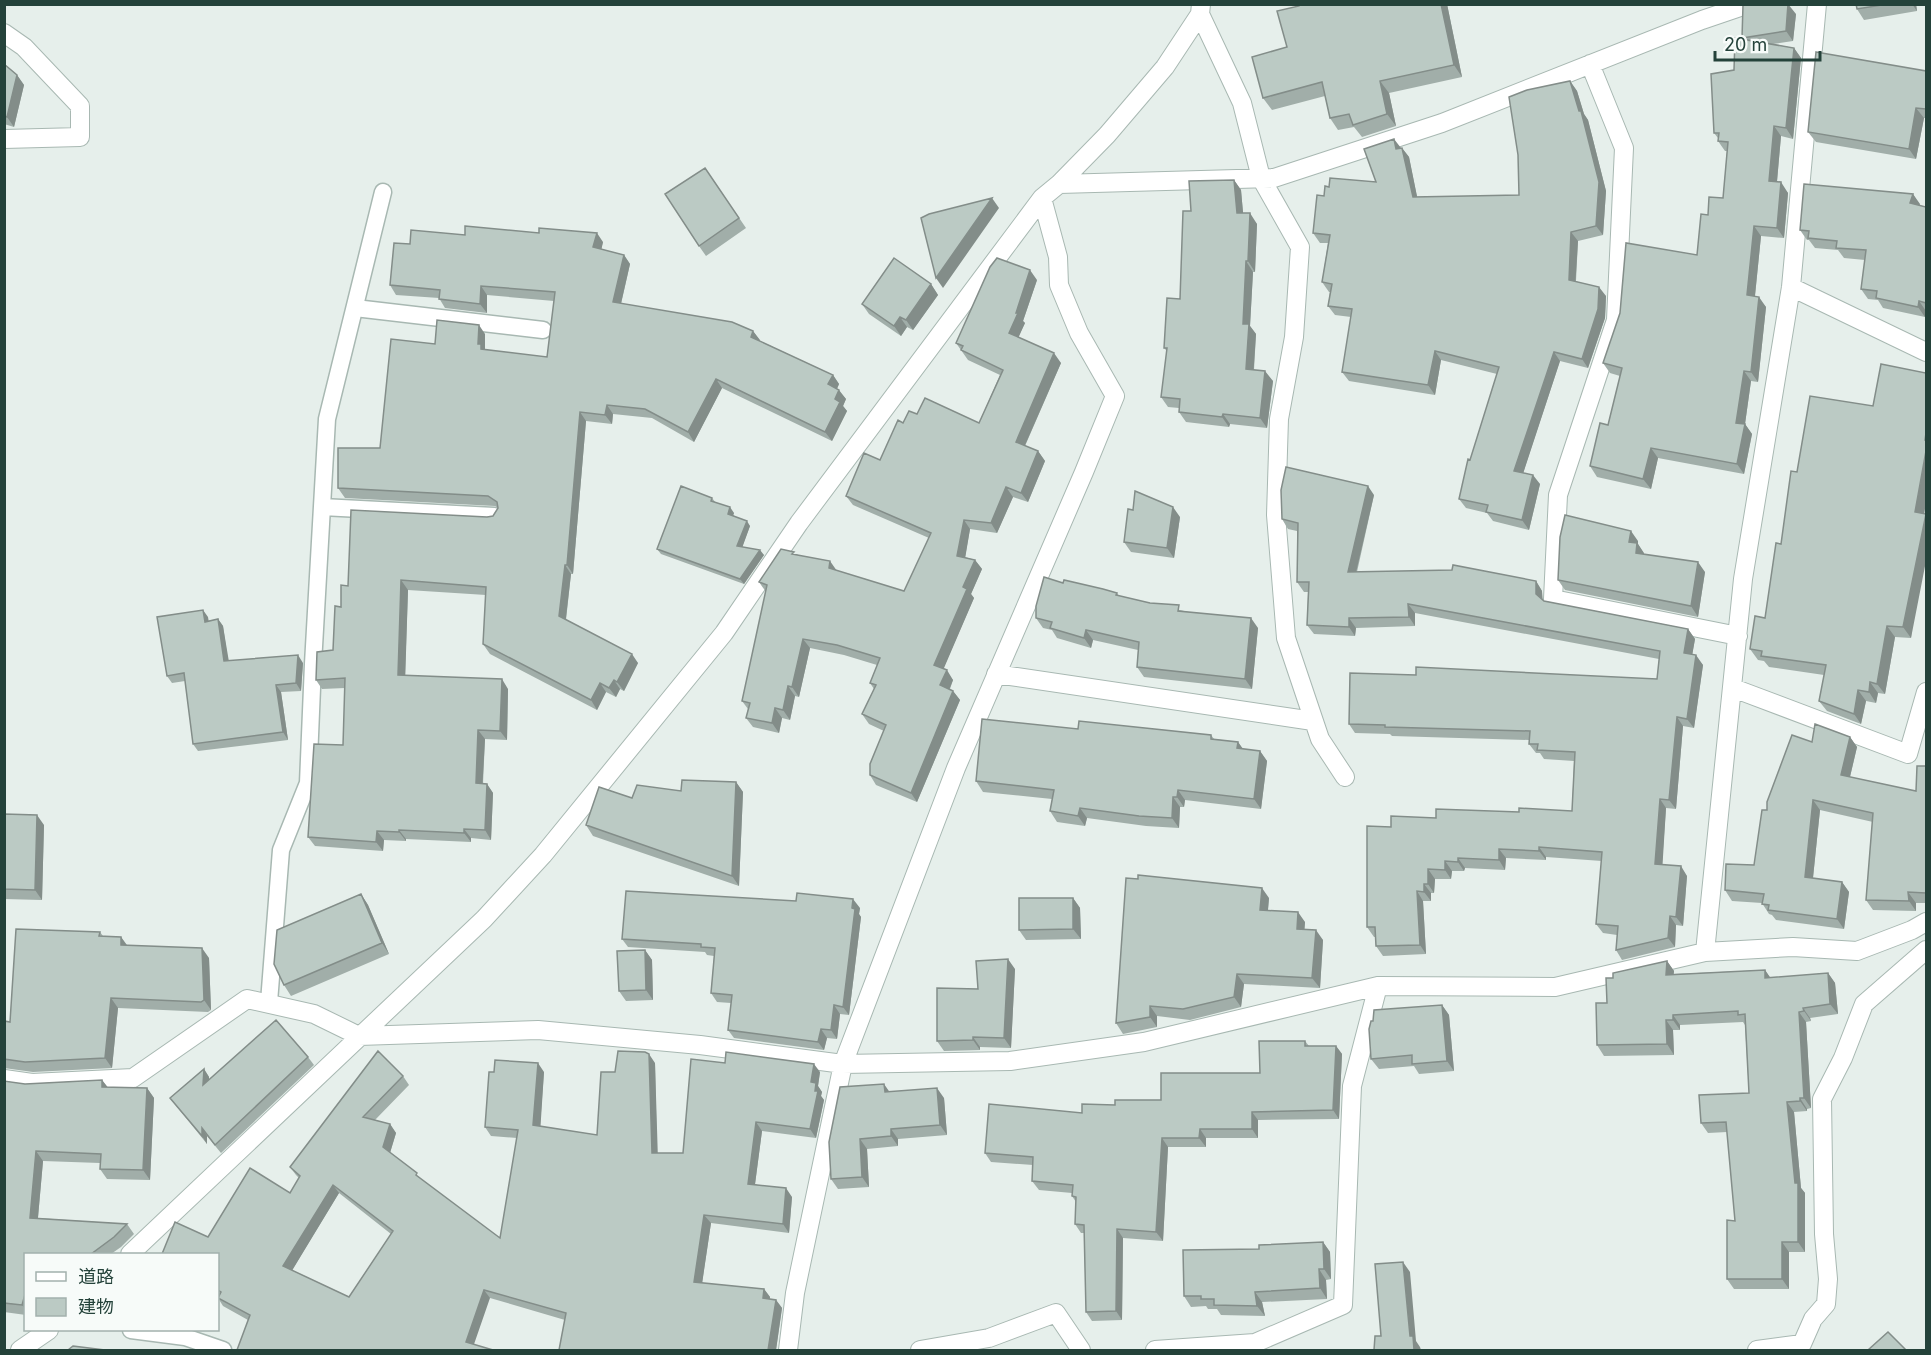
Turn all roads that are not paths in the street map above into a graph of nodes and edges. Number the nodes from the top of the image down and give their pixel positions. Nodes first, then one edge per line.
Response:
1 (1749, 4) edge
2 (1817, 4) edge
3 (1200, 9) edge
4 (4, 33) edge
5 (1590, 64) junction
6 (4, 139) edge
7 (1261, 178) junction
8 (1059, 184) junction
9 (383, 192) dead end
10 (1042, 198) junction
11 (1791, 287) junction
12 (355, 308) junction
13 (543, 330) dead end
14 (1926, 352) edge
15 (322, 507) junction
16 (494, 516) edge
17 (1738, 636) junction
18 (996, 674) junction
19 (1733, 688) junction
20 (1926, 692) edge
21 (1313, 721) junction
22 (1345, 777) dead end
23 (1926, 922) edge
24 (1926, 950) edge
25 (1705, 952) junction
26 (1378, 987) junction
27 (269, 1002) junction
28 (359, 1036) junction
29 (843, 1064) junction
30 (4, 1079) edge
31 (131, 1253) edge
32 (46, 1331) edge
33 (144, 1331) edge
34 (20, 1350) edge
35 (223, 1350) edge
36 (788, 1350) edge
37 (920, 1350) edge
38 (1082, 1350) edge
39 (1155, 1350) edge
40 (1757, 1350) edge

1 - 5 street
2 - 11 street
3 - 7 street
3 - 8 street
4 - 6 street
5 - 7 street
5 - 17 street
7 - 8 street
7 - 21 street
8 - 10 street
9 - 12 lane
10 - 18 street
10 - 28 street
11 - 14 street
11 - 17 street
12 - 13 lane
12 - 15 lane
15 - 16 lane
15 - 27 lane
17 - 19 street
18 - 21 street
18 - 29 street
19 - 20 street
19 - 25 street
21 - 22 street
23 - 25 street
24 - 40 street
25 - 26 street
26 - 29 street
26 - 39 street
27 - 28 street
27 - 30 street
28 - 29 street
28 - 31 street
29 - 36 street
32 - 34 street
33 - 35 lane
37 - 38 street

